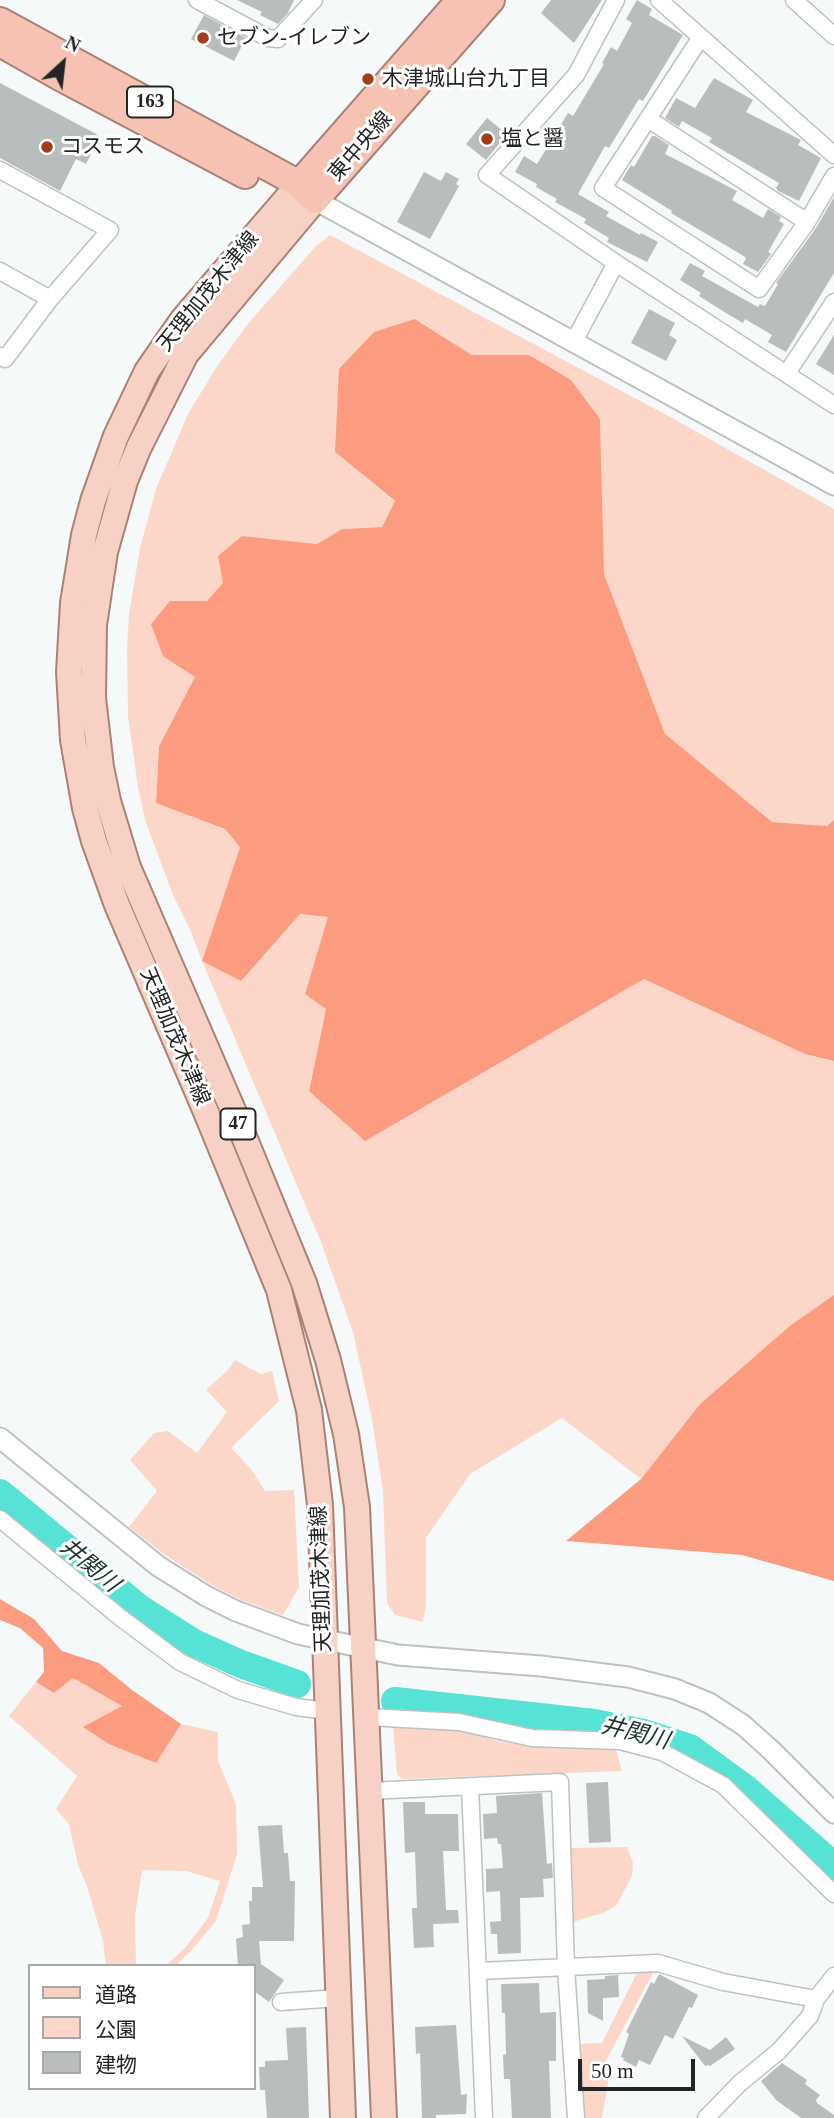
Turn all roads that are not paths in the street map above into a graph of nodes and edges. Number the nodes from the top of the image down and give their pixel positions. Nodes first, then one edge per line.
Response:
1 (197, 0) edge
2 (314, 0) edge
3 (460, 0) edge
4 (491, 0) edge
5 (616, 0) edge
6 (659, 0) edge
7 (794, 0) edge
8 (0, 21) edge
9 (834, 36) edge
10 (701, 37) junction
11 (0, 43) edge
12 (648, 119) junction
13 (834, 155) edge
14 (0, 170) edge
15 (834, 176) edge
16 (300, 194) junction
17 (807, 222) junction
18 (616, 262) junction
19 (0, 271) edge
20 (50, 299) junction
21 (834, 302) edge
22 (573, 343) junction
23 (0, 356) edge
24 (787, 373) junction
25 (834, 405) edge
26 (834, 485) edge
27 (0, 1438) edge
28 (0, 1519) edge
29 (324, 1640) junction
30 (363, 1648) junction
31 (327, 1711) junction
32 (368, 1717) junction
33 (470, 1786) junction
34 (369, 1791) junction
35 (834, 1814) edge
36 (834, 1894) edge
37 (566, 1966) junction
38 (479, 1971) junction
39 (834, 1976) edge
40 (338, 1998) junction
41 (816, 1999) junction
42 (281, 2002) dead end
43 (343, 2118) edge
44 (384, 2118) edge
45 (484, 2118) edge
46 (576, 2118) edge
47 (706, 2118) edge

1 - 2 street
3 - 16 highway, 東中央線
4 - 16 highway, 東中央線
5 - 18 street
6 - 10 street
7 - 9 street
8 - 16 highway, 163
10 - 12 street
10 - 13 street
11 - 16 highway, 163
12 - 17 street
12 - 17 street
14 - 20 street
15 - 17 street
16 - 22 street
16 - 29 main road, 天理加茂木津線 / 47
16 - 30 main road, 天理加茂木津線 / 47
18 - 22 street
18 - 24 street
19 - 20 street
20 - 23 street
21 - 24 street
22 - 26 street
24 - 25 street
27 - 29 street
28 - 31 street
29 - 30 street
29 - 31 main road, 天理加茂木津線 / 47
30 - 32 main road, 天理加茂木津線 / 47
30 - 35 street
31 - 40 main road, 天理加茂木津線 / 47
32 - 34 main road, 天理加茂木津線 / 47
32 - 36 street
33 - 34 street
33 - 37 street
33 - 38 street
34 - 44 main road, 天理加茂木津線 / 47
37 - 38 street
37 - 41 street
37 - 46 street
38 - 45 street
39 - 41 street
40 - 42 street
40 - 43 main road, 天理加茂木津線 / 47
41 - 47 street

